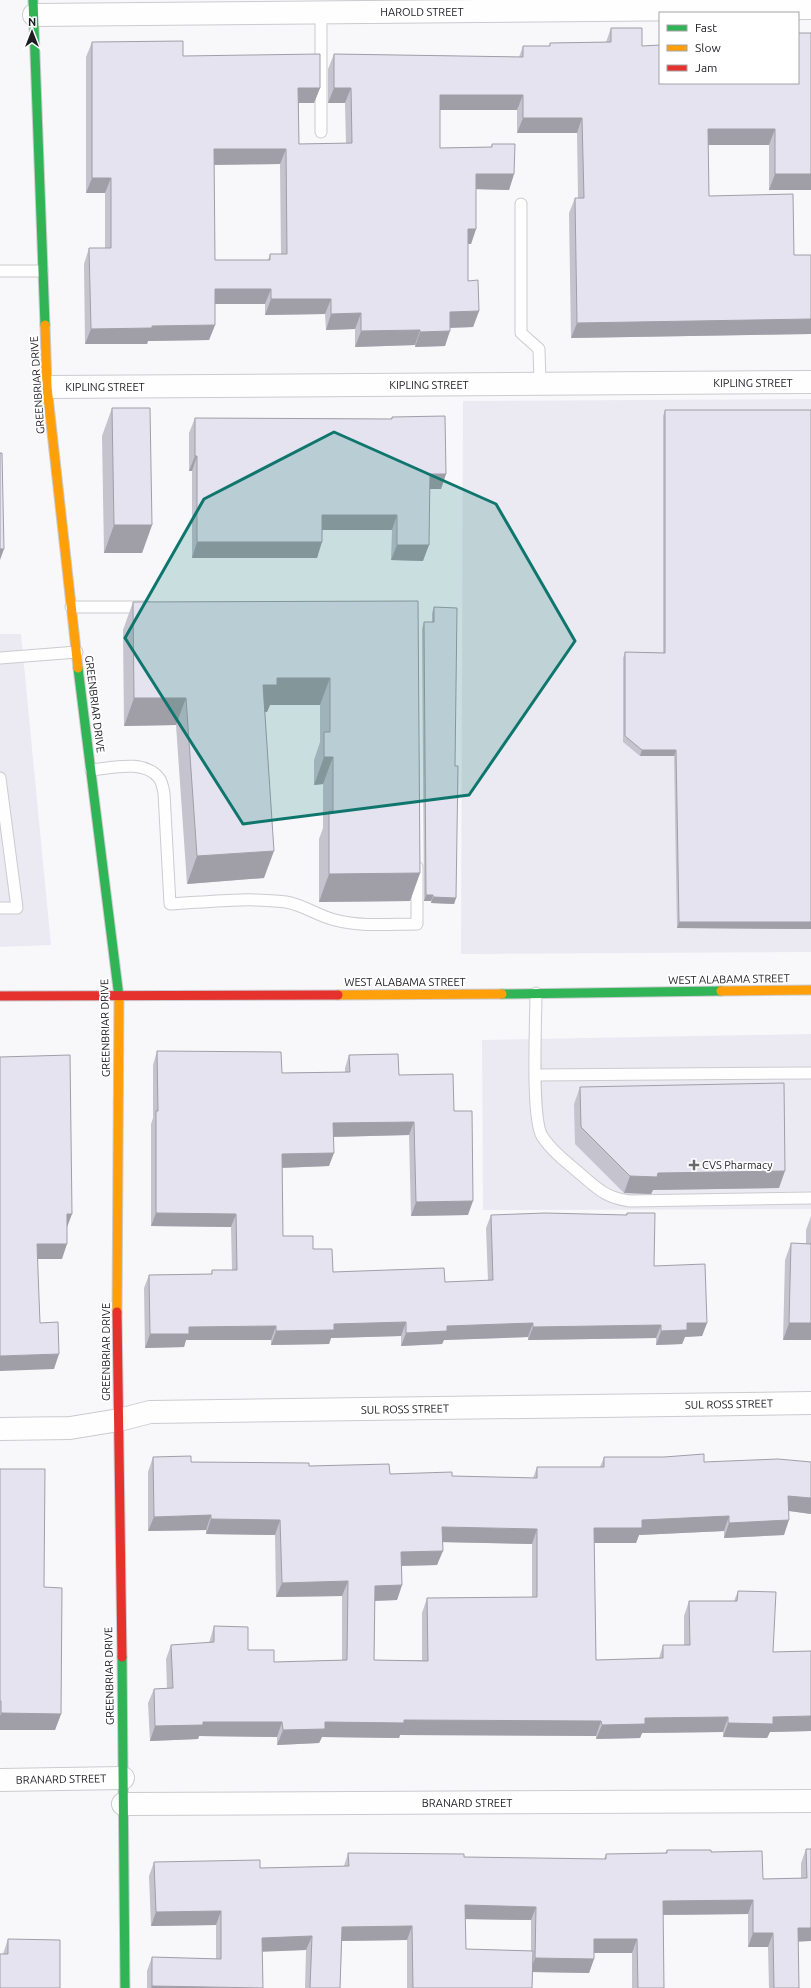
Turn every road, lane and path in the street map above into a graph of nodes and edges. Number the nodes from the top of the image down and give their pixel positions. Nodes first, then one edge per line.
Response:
1 (674, 5) edge
2 (353, 6) edge
3 (33, 8) edge
4 (811, 8) edge
5 (321, 13) junction
6 (321, 132) dead end
7 (521, 204) dead end
8 (0, 271) edge
9 (42, 271) junction
10 (811, 382) edge
11 (540, 384) junction
12 (47, 387) junction
13 (71, 607) junction
14 (156, 607) edge
15 (77, 652) junction
16 (0, 658) edge
17 (91, 770) junction
18 (0, 778) edge
19 (417, 853) edge
20 (0, 908) edge
21 (811, 990) edge
22 (536, 993) junction
23 (119, 995) junction
24 (0, 996) edge
25 (811, 1073) edge
26 (536, 1075) junction
27 (811, 1198) edge
28 (811, 1403) edge
29 (119, 1420) junction
30 (0, 1429) edge
31 (122, 1778) junction
32 (0, 1780) edge
33 (811, 1801) edge
34 (123, 1804) junction
35 (125, 1988) edge

1 - 2 street, HAROLD STREET
1 - 4 street, HAROLD STREET
2 - 5 street, HAROLD STREET
3 - 5 street, HAROLD STREET
3 - 9 street, GREENBRIAR DRIVE
5 - 6 lane
7 - 11 lane
8 - 9 lane
9 - 12 street, GREENBRIAR DRIVE
10 - 11 street, KIPLING STREET
11 - 12 street, KIPLING STREET
12 - 13 street, GREENBRIAR DRIVE
13 - 14 lane
13 - 15 street, GREENBRIAR DRIVE
15 - 16 lane
15 - 17 street, GREENBRIAR DRIVE
17 - 19 lane
17 - 23 street, GREENBRIAR DRIVE
18 - 20 lane
21 - 22 street, WEST ALABAMA STREET
22 - 23 street, WEST ALABAMA STREET
22 - 26 lane
23 - 24 street, WEST ALABAMA STREET
23 - 29 street, GREENBRIAR DRIVE
25 - 26 lane
26 - 27 lane
28 - 29 street, SUL ROSS STREET
29 - 30 street, SUL ROSS STREET
29 - 31 street, GREENBRIAR DRIVE
31 - 32 street, BRANARD STREET
31 - 34 street, GREENBRIAR DRIVE
33 - 34 street, BRANARD STREET
34 - 35 street, GREENBRIAR DRIVE

